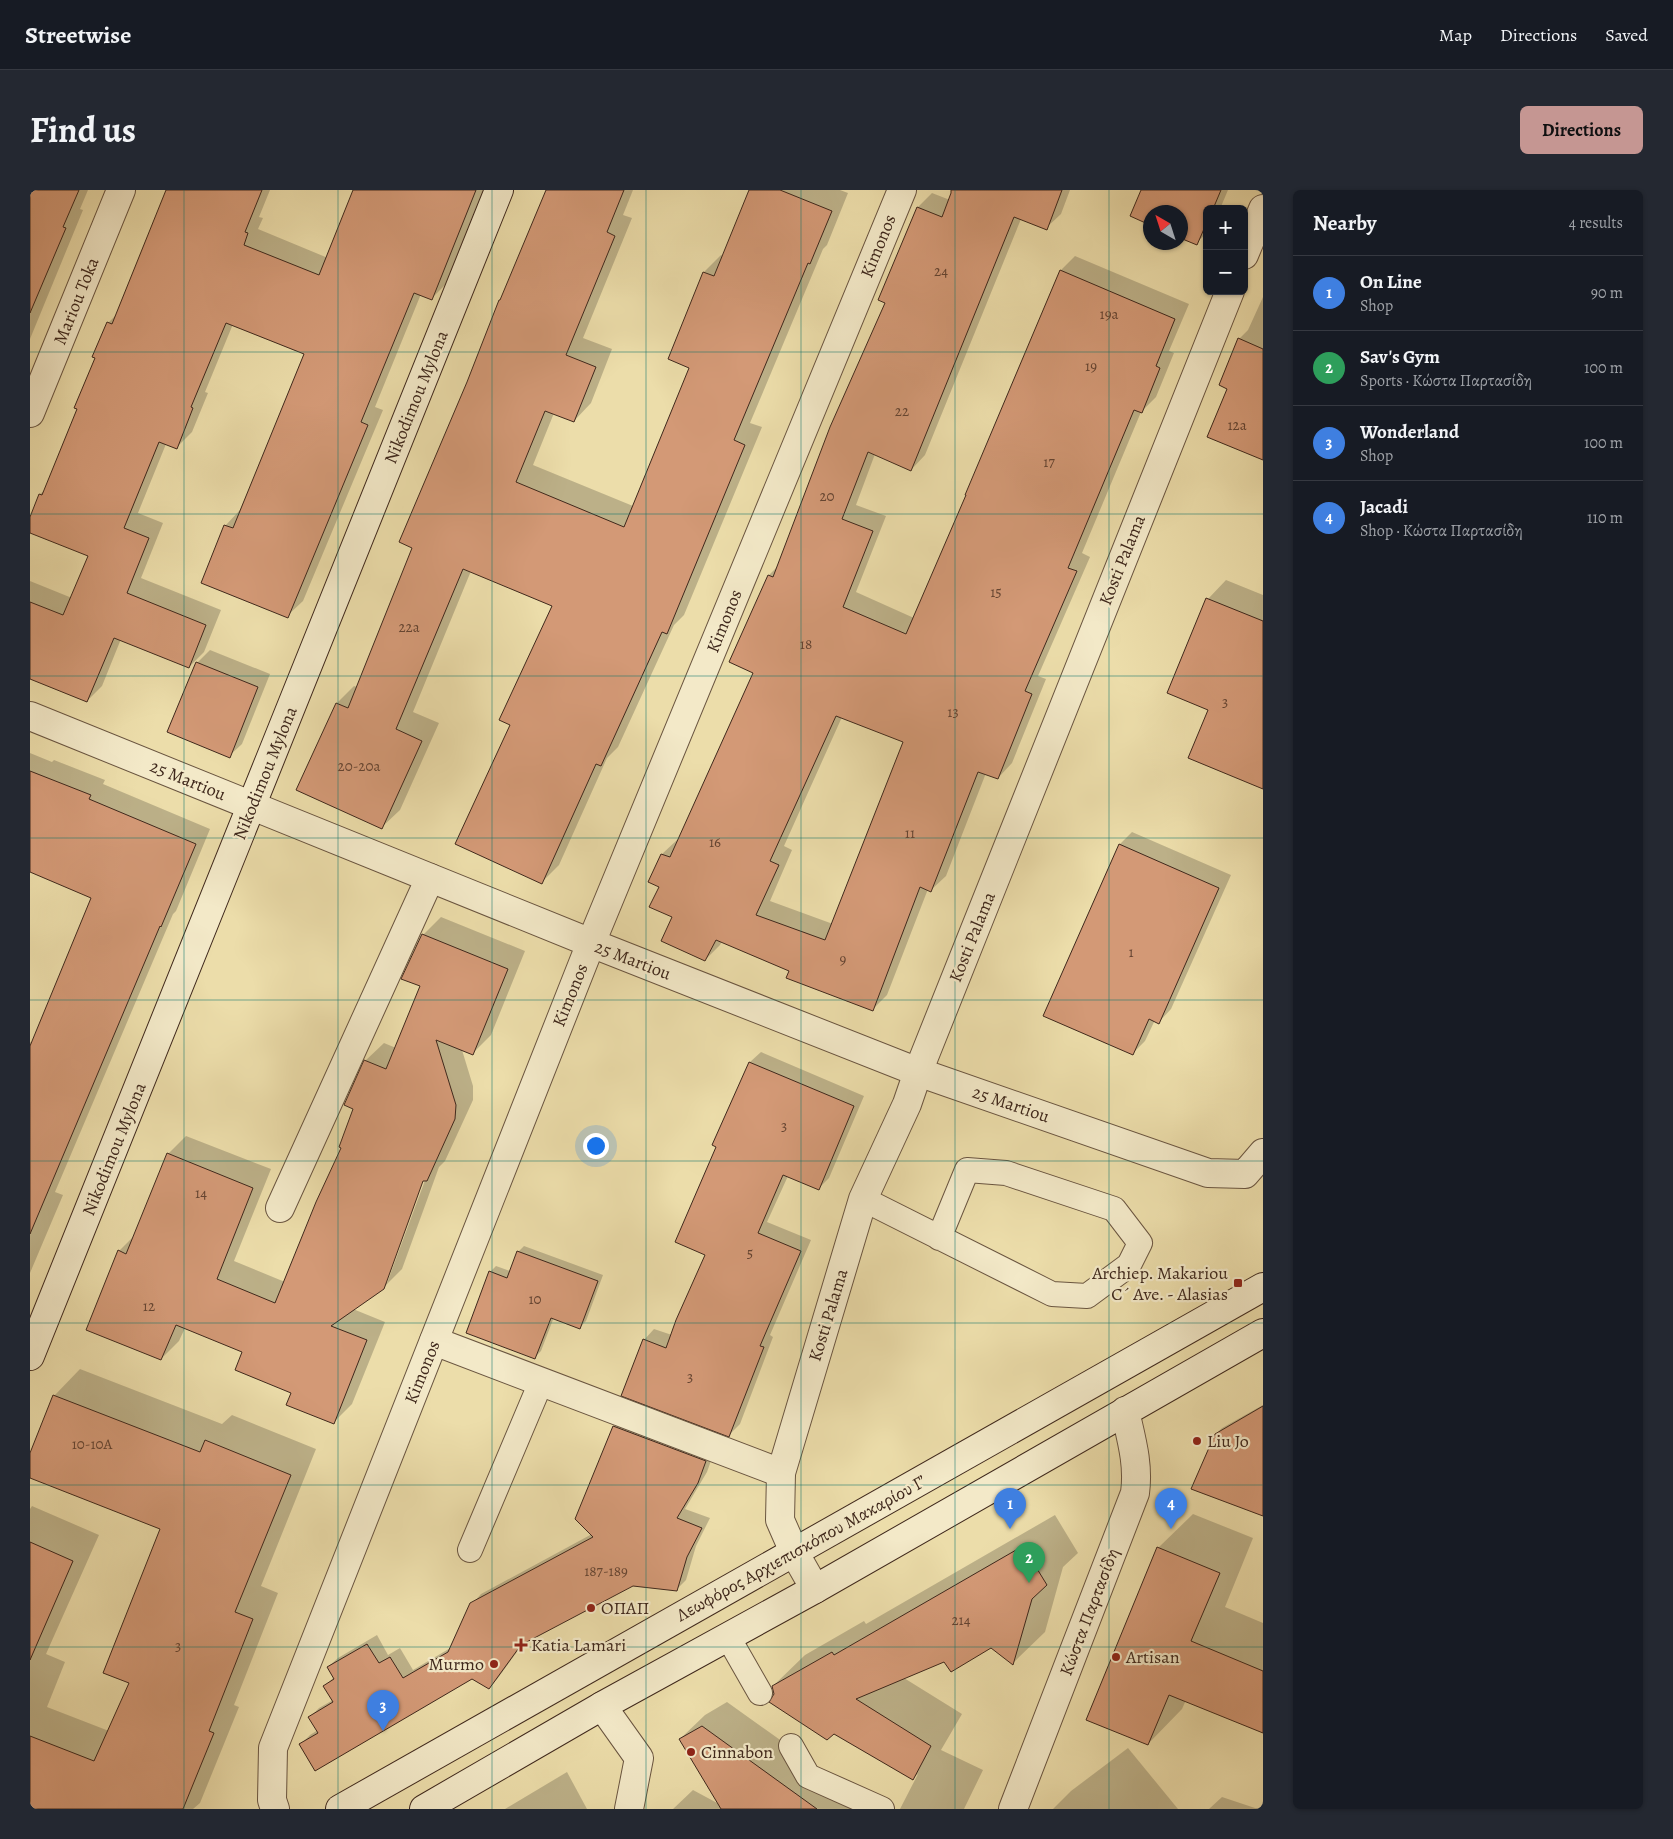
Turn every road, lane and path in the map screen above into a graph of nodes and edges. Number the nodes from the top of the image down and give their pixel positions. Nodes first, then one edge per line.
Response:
1 (121, 190) edge
2 (499, 190) edge
3 (902, 190) edge
4 (1263, 208) edge
5 (1246, 250) edge
6 (1228, 295) edge
7 (30, 413) edge
8 (30, 716) edge
9 (252, 807) junction
10 (430, 878) junction
11 (591, 944) junction
12 (918, 1072) junction
13 (1263, 1153) edge
14 (863, 1199) junction
15 (280, 1208) dead end
16 (940, 1238) junction
17 (1263, 1287) edge
18 (1263, 1333) edge
19 (434, 1340) junction
20 (30, 1356) edge
21 (541, 1382) junction
22 (1124, 1411) junction
23 (781, 1473) junction
24 (470, 1550) dead end
25 (794, 1552) junction
26 (815, 1589) junction
27 (728, 1637) junction
28 (760, 1693) dead end
29 (602, 1706) junction
30 (791, 1746) dead end
31 (275, 1809) edge
32 (340, 1809) edge
33 (424, 1809) edge
34 (630, 1809) edge
35 (882, 1809) edge
36 (1012, 1809) edge

1 - 7 street, Mariou Toka
2 - 9 street, Nikodimou Mylona
3 - 11 street, Kimonos
4 - 5 street
6 - 12 street, Kosti Palama
8 - 9 street, 25 Martiou
9 - 10 street, 25 Martiou
9 - 20 street, Nikodimou Mylona
10 - 11 street, 25 Martiou
10 - 15 street
11 - 12 street, 25 Martiou
11 - 19 street, Kimonos
12 - 13 street, 25 Martiou
12 - 14 street, Kosti Palama
14 - 16 lane
14 - 23 street, Kosti Palama
16 - 16 lane
17 - 25 street, Λεωφόρος Αρχιεπισκόπου Μακαρίου Γ’
18 - 22 street
19 - 21 street
19 - 31 street, Kimonos
21 - 23 street
21 - 24 lane
22 - 26 street
22 - 36 street, Κώστα Παρτασίδη
23 - 25 street, Kosti Palama
25 - 26 street, Kosti Palama
25 - 32 street, Λεωφόρος Αρχιεπισκόπου Μακαρίου Γ’
26 - 27 street
27 - 28 lane
27 - 29 street
29 - 33 street
29 - 34 street
30 - 35 lane

